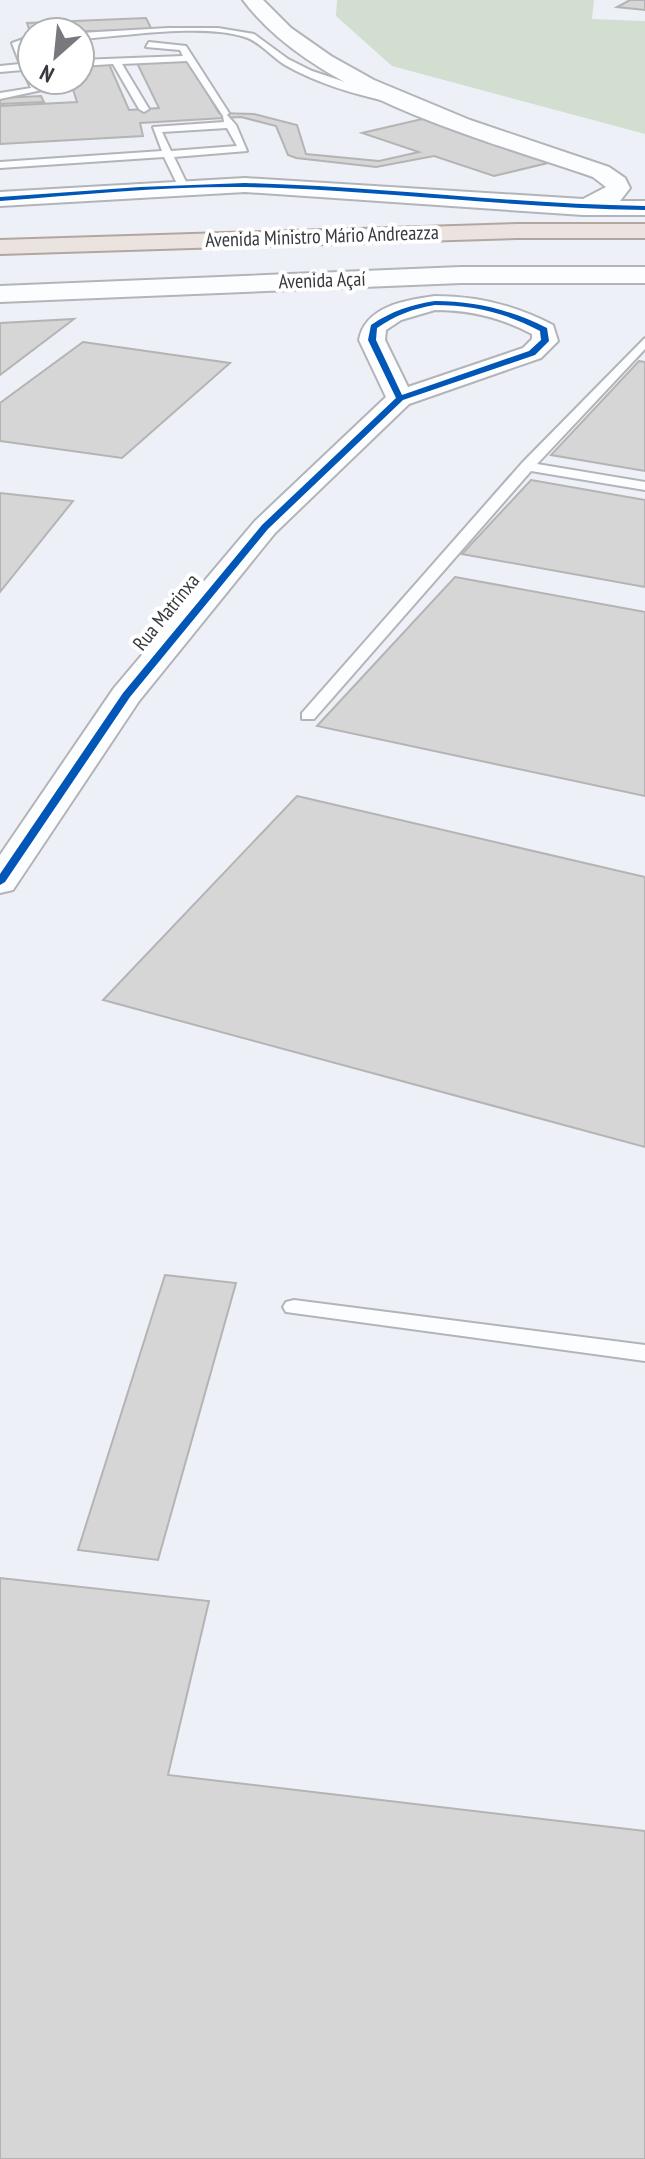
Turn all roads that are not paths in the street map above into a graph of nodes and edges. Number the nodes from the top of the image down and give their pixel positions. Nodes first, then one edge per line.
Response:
1 (252, 0) edge
2 (96, 35) edge
3 (141, 46) dead end
4 (191, 58) junction
5 (116, 61) junction
6 (96, 62) edge
7 (327, 62) junction
8 (457, 104) junction
9 (419, 106) junction
10 (144, 109) dead end
11 (227, 119) junction
12 (167, 155) junction
13 (0, 165) edge
14 (601, 172) junction
15 (184, 188) junction
16 (0, 199) edge
17 (583, 208) junction
18 (645, 208) edge
19 (645, 218) edge
20 (645, 231) edge
21 (0, 234) edge
22 (0, 247) edge
23 (645, 275) edge
24 (0, 294) edge
25 (645, 342) edge
26 (638, 356) edge
27 (400, 398) junction
28 (527, 466) junction
29 (645, 486) edge
30 (308, 716) dead end
31 (0, 882) edge
32 (294, 1307) dead end
33 (645, 1353) edge

1 - 7 street
2 - 9 lane
3 - 4 lane
4 - 5 lane
4 - 11 lane
5 - 6 lane
5 - 10 lane
7 - 8 street
7 - 9 street
8 - 9 street
8 - 14 street
9 - 14 street
11 - 12 lane
11 - 12 lane
12 - 13 lane
12 - 15 lane
14 - 17 street
15 - 16 street
15 - 17 street
17 - 18 street
19 - 21 main road, Avenida Ministro Mário Andreazza
20 - 22 main road, Avenida Ministro Mário Andreazza
23 - 24 street, Avenida Açaí
25 - 26 lane
26 - 28 lane
27 - 27 street, Rua Matrinxa
27 - 31 street, Rua Matrinxa
28 - 29 lane
28 - 30 lane
32 - 33 lane

